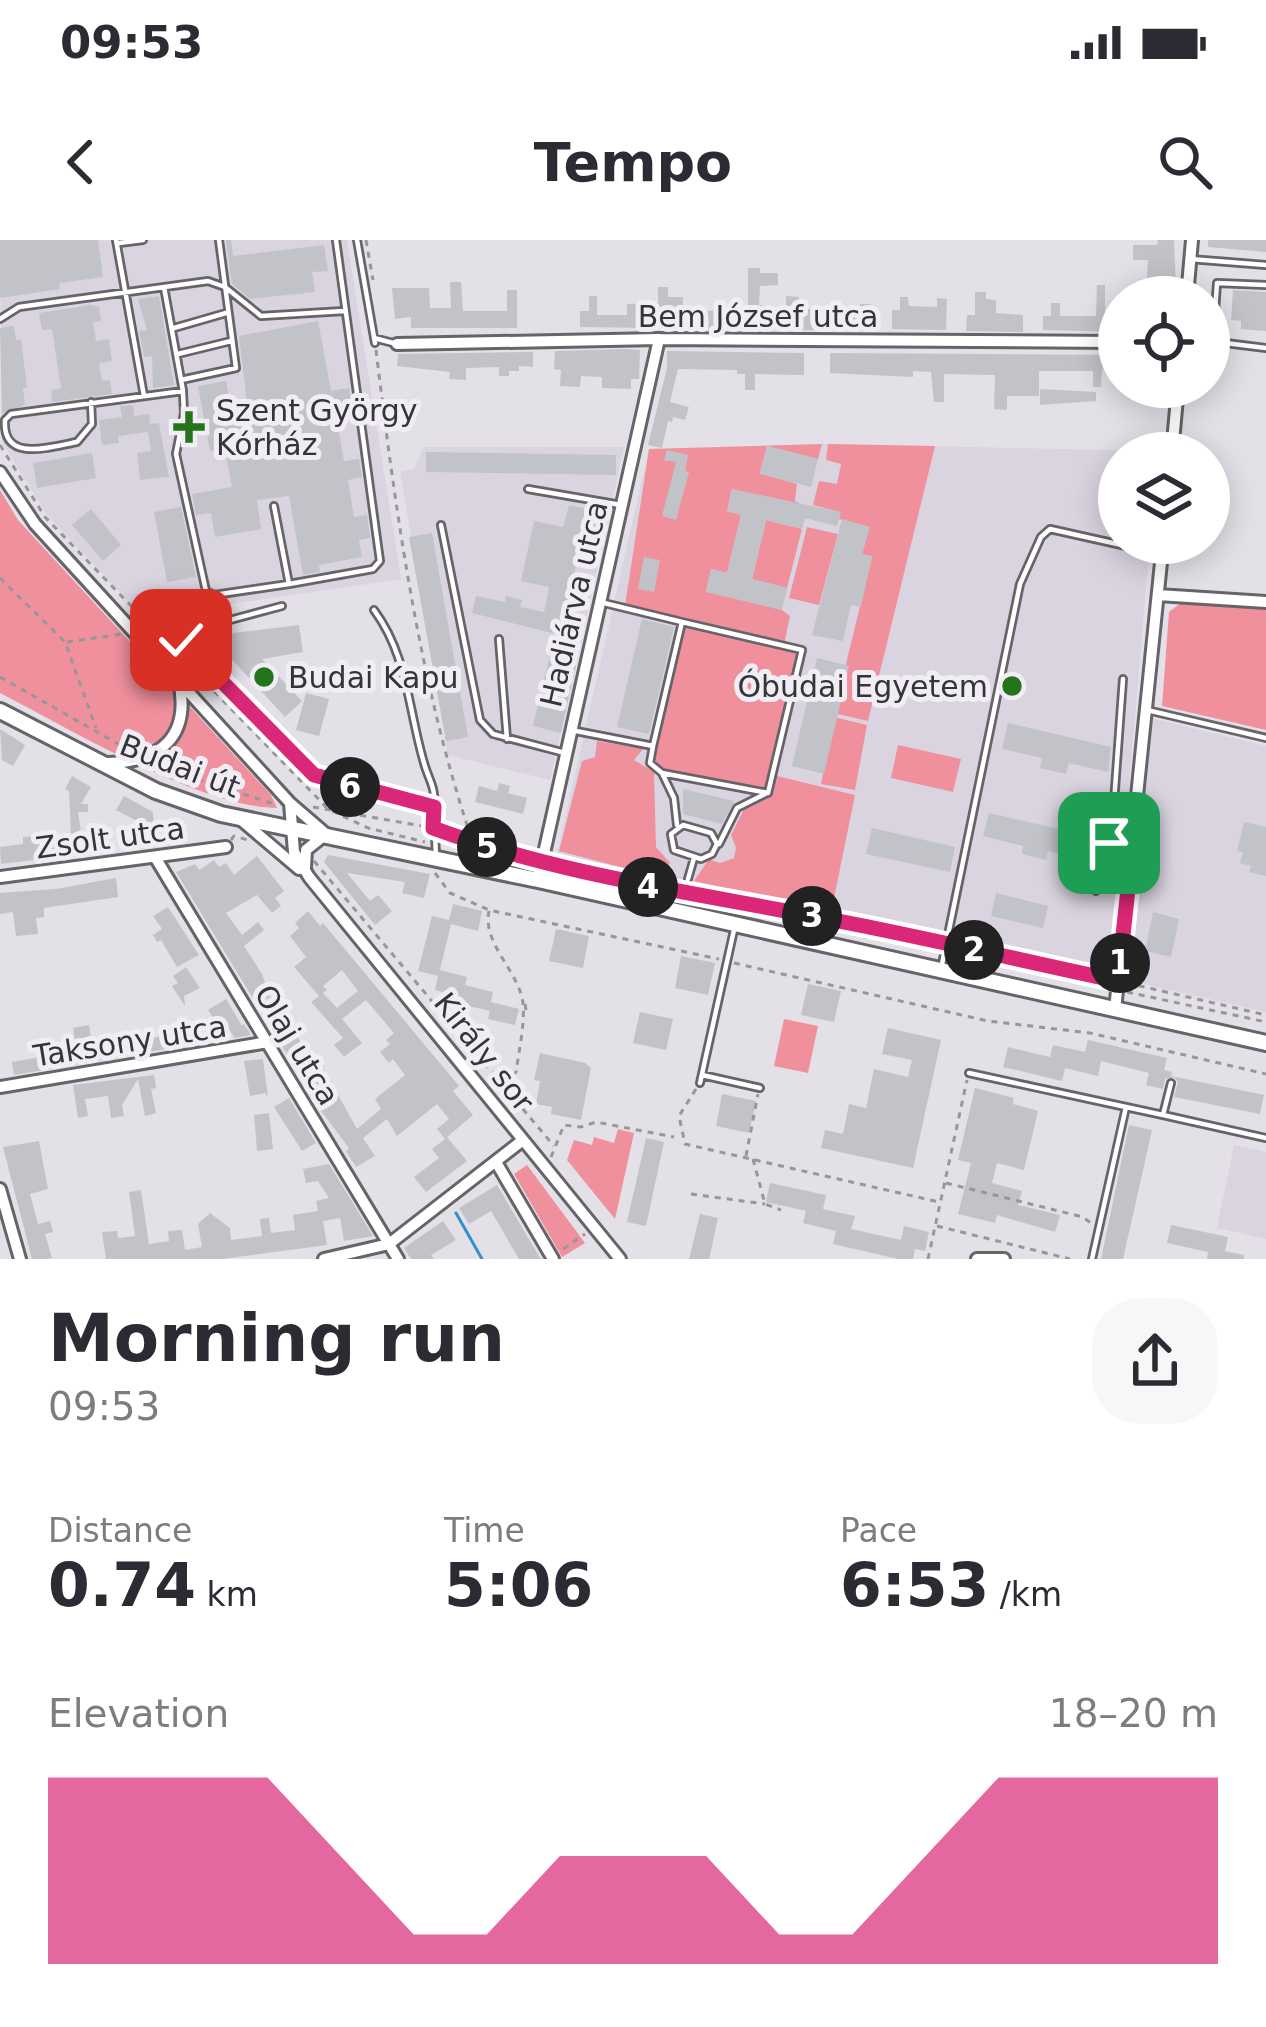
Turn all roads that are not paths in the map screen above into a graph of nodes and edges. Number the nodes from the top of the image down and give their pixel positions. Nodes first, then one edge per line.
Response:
1 (143, 240) edge
2 (219, 240) edge
3 (336, 240) edge
4 (357, 240) edge
5 (1192, 240) edge
6 (117, 242) edge
7 (1190, 259) junction
8 (1266, 265) edge
9 (1189, 276) edge
10 (1230, 284) edge
11 (1266, 285) edge
12 (164, 287) junction
13 (225, 287) junction
14 (123, 293) junction
15 (344, 311) junction
16 (226, 313) junction
17 (0, 319) edge
18 (173, 328) junction
19 (659, 339) junction
20 (231, 341) junction
21 (1098, 342) edge
22 (1230, 343) edge
23 (397, 344) joint
24 (1266, 347) edge
25 (177, 355) junction
26 (181, 380) junction
27 (182, 391) junction
28 (143, 395) junction
29 (91, 402) junction
30 (0, 472) edge
31 (528, 488) dead end
32 (621, 505) junction
33 (274, 506) dead end
34 (441, 525) dead end
35 (1098, 538) edge
36 (1161, 564) edge
37 (289, 584) junction
38 (1158, 595) junction
39 (599, 602) junction
40 (1266, 602) edge
41 (282, 606) dead end
42 (374, 610) dead end
43 (682, 622) junction
44 (203, 624) dead end
45 (499, 639) dead end
46 (183, 645) junction
47 (157, 656) junction
48 (178, 678) junction
49 (1123, 679) dead end
50 (1147, 710) junction
51 (0, 711) edge
52 (571, 730) junction
53 (1266, 738) edge
54 (507, 739) junction
55 (653, 746) junction
56 (565, 753) junction
57 (99, 764) junction
58 (662, 773) junction
59 (768, 793) junction
60 (290, 803) junction
61 (434, 807) junction
62 (237, 818) junction
63 (677, 827) junction
64 (294, 828) junction
65 (1112, 830) junction
66 (326, 834) junction
67 (1134, 834) junction
68 (226, 847) dead end
69 (716, 849) junction
70 (435, 856) junction
71 (154, 857) junction
72 (694, 858) junction
73 (540, 872) junction
74 (0, 877) edge
75 (309, 877) junction
76 (688, 879) dead end
77 (1096, 891) dead end
78 (736, 925) junction
79 (940, 970) junction
80 (1118, 985) junction
81 (1090, 1004) junction
82 (1115, 1010) junction
83 (268, 1042) junction
84 (1266, 1043) edge
85 (969, 1073) road end
86 (1171, 1083) dead end
87 (0, 1087) edge
88 (760, 1088) road end
89 (1126, 1107) junction
90 (1163, 1115) junction
91 (1266, 1138) edge
92 (523, 1140) junction
93 (496, 1162) junction
94 (0, 1189) edge
95 (389, 1244) junction
96 (552, 1258) edge
97 (20, 1259) edge
98 (324, 1259) edge
99 (398, 1259) edge
100 (620, 1259) edge
101 (977, 1259) edge
102 (1004, 1259) edge
103 (1092, 1259) edge

1 - 6 lane
2 - 13 lane
3 - 15 lane
4 - 23 lane
5 - 7 street
6 - 14 lane
7 - 8 lane
7 - 9 street
10 - 11 lane
12 - 13 lane
12 - 14 lane
12 - 18 lane
13 - 15 lane
13 - 16 lane
14 - 17 lane
14 - 28 lane
15 - 37 lane
16 - 18 lane
16 - 20 lane
18 - 25 lane
19 - 21 street, Bem József utca
19 - 23 street, Bem József utca
19 - 32 street, Hadiárva utca
20 - 25 lane
20 - 26 lane
22 - 24 lane
25 - 26 lane
26 - 27 lane
27 - 28 lane
27 - 37 lane
28 - 29 lane
29 - 29 lane
30 - 47 street
31 - 32 lane
32 - 39 street, Hadiárva utca
33 - 37 lane
34 - 54 lane
35 - 79 lane
36 - 38 street
38 - 40 street
38 - 50 street
39 - 43 lane
39 - 52 street, Hadiárva utca
41 - 46 lane
42 - 61 lane
43 - 55 lane
43 - 59 lane
44 - 46 lane
45 - 54 lane
46 - 47 lane
46 - 61 lane
47 - 48 street
48 - 57 street
48 - 60 street
49 - 65 lane
50 - 53 lane
50 - 67 street
51 - 57 main road, Budai út
52 - 55 lane
52 - 56 street, Hadiárva utca
54 - 56 lane
55 - 58 lane
56 - 73 street, Hadiárva utca
57 - 62 main road, Budai út
58 - 59 lane
58 - 63 lane
59 - 69 lane
60 - 64 street, Király sor
60 - 66 street
61 - 70 lane
62 - 64 main road, Budai út
62 - 75 street, Király sor
63 - 69 lane
63 - 72 lane
64 - 66 main road, Budai út
64 - 75 street, Király sor
65 - 67 lane
65 - 77 lane
66 - 70 main road, Budai út
66 - 75 street
67 - 80 street
68 - 71 street, Zsolt utca
69 - 72 lane
70 - 73 main road, Budai út
71 - 74 street, Zsolt utca
71 - 83 street, Olaj utca
72 - 76 lane
73 - 78 main road, Budai út
75 - 92 street, Király sor
78 - 79 main road, Budai út
78 - 88 lane
79 - 81 main road, Budai út
80 - 81 street
80 - 82 street
81 - 82 main road, Budai út
82 - 84 main road, Budai út
83 - 87 street, Taksony utca
83 - 95 street, Olaj utca
85 - 89 lane
86 - 90 lane
89 - 90 lane
89 - 103 lane
90 - 91 lane
92 - 93 street
92 - 100 street, Király sor
93 - 95 street
93 - 96 street
94 - 97 street
95 - 98 street
95 - 99 street, Olaj utca
101 - 102 street

